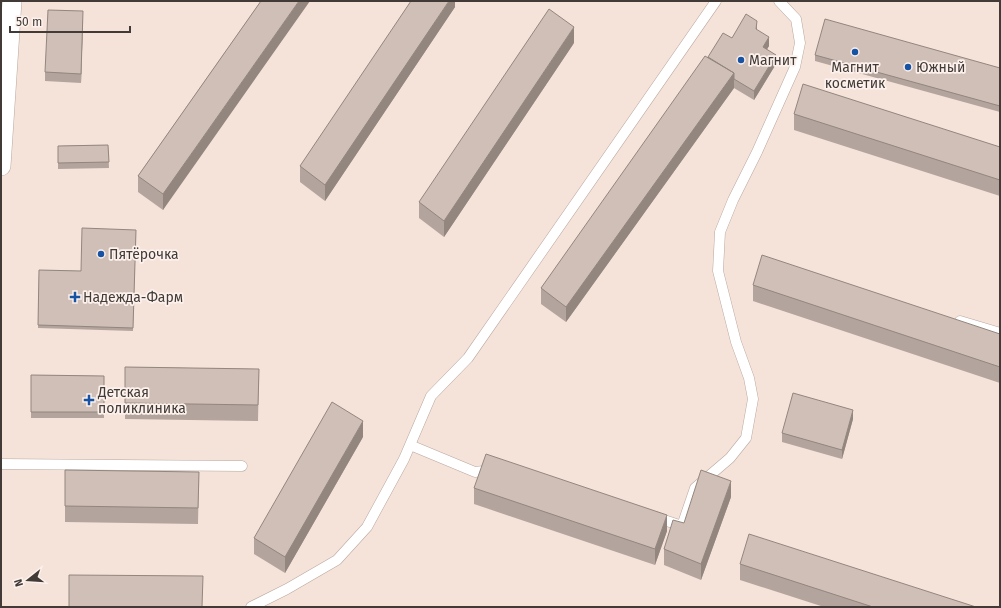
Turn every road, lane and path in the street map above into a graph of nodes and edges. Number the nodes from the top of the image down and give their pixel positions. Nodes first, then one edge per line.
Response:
1 (12, 1) edge
2 (716, 1) edge
3 (779, 1) edge
4 (1, 166) edge
5 (948, 317) edge
6 (1000, 333) edge
7 (410, 444) junction
8 (1, 464) edge
9 (242, 466) dead end
10 (499, 470) edge
11 (644, 514) edge
12 (251, 607) edge

1 - 4 street
2 - 7 lane
3 - 11 lane
5 - 6 lane
7 - 10 lane
7 - 12 lane
8 - 9 lane

